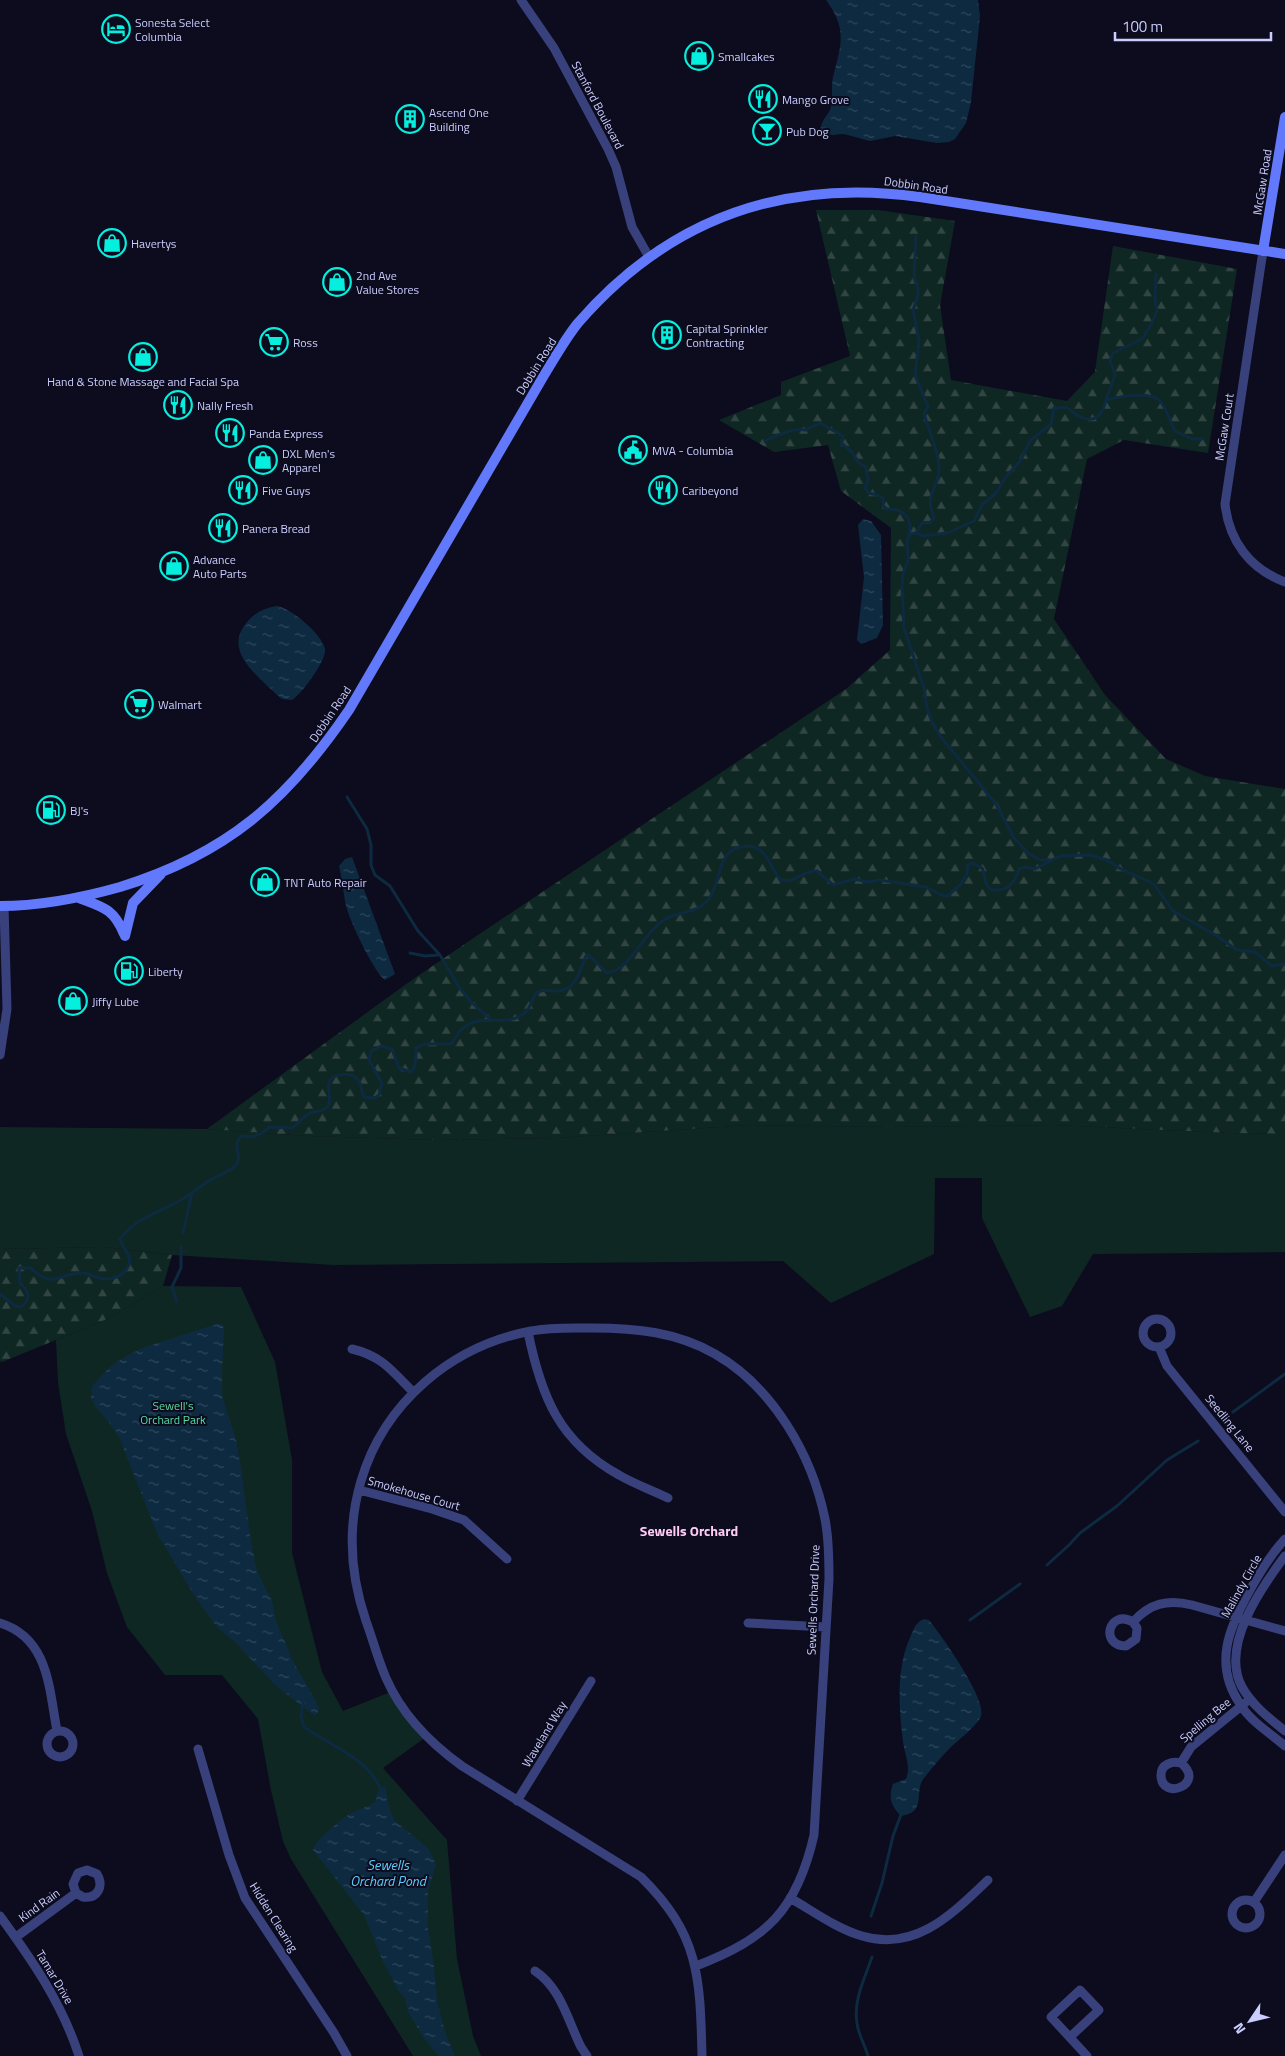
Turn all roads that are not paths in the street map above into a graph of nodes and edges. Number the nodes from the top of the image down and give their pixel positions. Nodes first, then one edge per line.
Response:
1 (520, 0) edge
2 (1285, 117) edge
3 (1263, 251) junction
4 (1285, 254) edge
5 (649, 257) junction
6 (1285, 582) edge
7 (164, 872) junction
8 (79, 898) junction
9 (2, 906) edge
10 (0, 1055) edge
11 (528, 1332) junction
12 (1158, 1348) dead end
13 (352, 1349) dead end
14 (413, 1392) junction
15 (358, 1490) junction
16 (668, 1498) dead end
17 (1285, 1512) edge
18 (1285, 1539) edge
19 (1285, 1556) edge
20 (507, 1559) dead end
21 (1240, 1617) junction
22 (1133, 1622) dead end
23 (748, 1623) dead end
24 (0, 1624) edge
25 (826, 1627) junction
26 (1285, 1631) edge
27 (591, 1680) dead end
28 (1250, 1699) junction
29 (1241, 1706) junction
30 (57, 1731) dead end
31 (1285, 1731) edge
32 (1285, 1746) edge
33 (198, 1749) dead end
34 (1181, 1763) dead end
35 (517, 1801) junction
36 (1285, 1855) edge
37 (988, 1880) dead end
38 (76, 1893) dead end
39 (790, 1898) junction
40 (1254, 1902) dead end
41 (0, 1916) edge
42 (16, 1937) junction
43 (696, 1966) junction
44 (535, 1971) dead end
45 (1070, 2037) junction
46 (79, 2056) edge
47 (347, 2056) edge
48 (587, 2056) edge
49 (702, 2056) edge
50 (1087, 2056) edge

1 - 5 street, Stanford Boulevard
2 - 3 street, McGaw Road
3 - 4 street, Dobbin Road
3 - 5 street, Dobbin Road
3 - 6 street, McGaw Court
5 - 7 street, Dobbin Road
7 - 8 street, Dobbin Road
7 - 8 street
8 - 9 street, Dobbin Road
9 - 10 street
11 - 14 street, Sewells Orchard Drive
11 - 16 street
11 - 25 street, Sewells Orchard Drive
12 - 17 street, Seedling Lane
13 - 14 street
14 - 15 street, Sewells Orchard Drive
15 - 20 street, Smokehouse Court
15 - 35 street, Sewells Orchard Drive
18 - 21 street, Malindy Circle
19 - 21 street, Malindy Circle
21 - 22 street
21 - 26 street
21 - 28 street, Malindy Circle
21 - 29 street, Malindy Circle
23 - 25 street
24 - 30 street
25 - 39 street, Sewells Orchard Drive
27 - 35 street, Waveland Way
28 - 29 street, Spelling Bee
28 - 31 street, Malindy Circle
29 - 32 street, Malindy Circle
29 - 34 street, Spelling Bee
33 - 47 street, Hidden Clearing
35 - 43 street, Sewells Orchard Drive
36 - 40 street
37 - 39 street
38 - 42 street, Kind Rain
39 - 43 street, Sewells Orchard Drive
41 - 42 street, Tamar Drive
42 - 46 street, Tamar Drive
43 - 49 street, Sewells Orchard Drive
44 - 48 street
45 - 45 street
45 - 50 street

